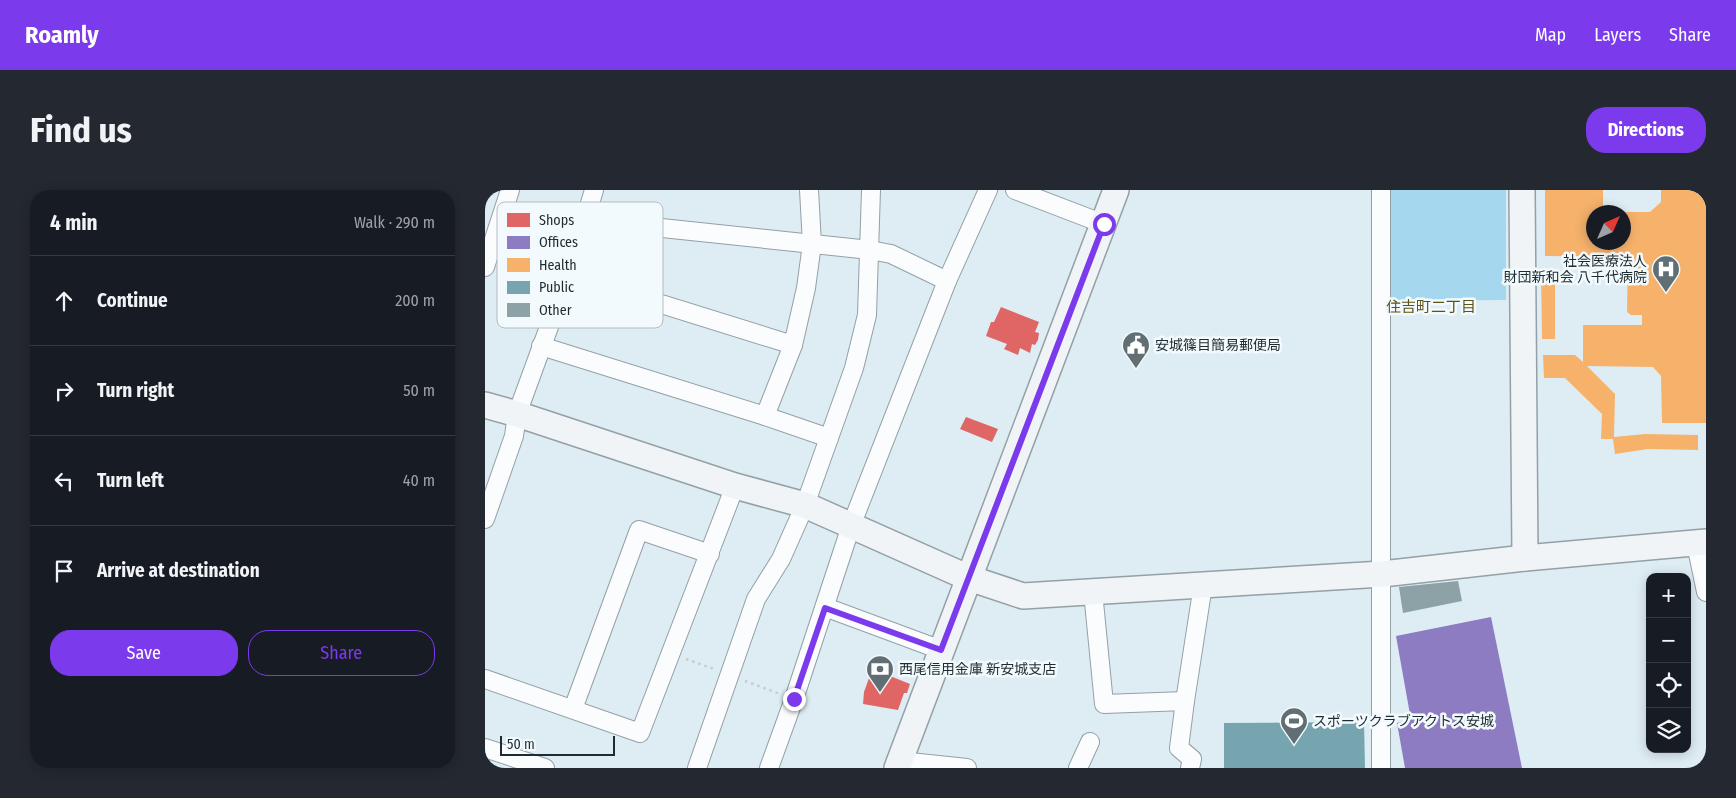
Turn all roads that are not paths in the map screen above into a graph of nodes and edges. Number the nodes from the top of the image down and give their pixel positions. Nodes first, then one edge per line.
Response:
1 (510, 190) edge
2 (809, 190) edge
3 (871, 190) edge
4 (988, 190) edge
5 (1015, 190) edge
6 (1116, 190) edge
7 (1381, 190) edge
8 (1522, 190) edge
9 (506, 202) edge
10 (1104, 224) junction
11 (663, 228) edge
12 (497, 230) edge
13 (812, 244) junction
14 (870, 250) junction
15 (485, 267) edge
16 (947, 281) junction
17 (663, 305) edge
18 (548, 328) edge
19 (793, 345) junction
20 (541, 346) junction
21 (485, 405) edge
22 (517, 414) junction
23 (765, 416) junction
24 (829, 438) junction
25 (735, 486) junction
26 (805, 505) junction
27 (485, 519) edge
28 (851, 526) junction
29 (1701, 543) edge
30 (710, 554) junction
31 (1525, 558) junction
32 (1382, 574) junction
33 (969, 578) junction
34 (1203, 585) junction
35 (1093, 592) junction
36 (1706, 592) edge
37 (825, 608) junction
38 (941, 650) junction
39 (485, 679) edge
40 (1185, 701) junction
41 (573, 709) junction
42 (1090, 742) dead end
43 (485, 748) edge
44 (899, 764) edge
45 (545, 768) edge
46 (697, 768) edge
47 (769, 768) edge
48 (967, 768) edge
49 (1078, 768) edge
50 (1189, 768) edge
51 (1381, 768) edge

1 - 9 street
2 - 13 street
3 - 14 street
4 - 16 street
5 - 10 street
6 - 10 street
7 - 32 street
8 - 31 street
10 - 33 street
11 - 13 street
12 - 15 street
13 - 14 street
13 - 19 street
14 - 16 street
14 - 24 street
16 - 28 street
17 - 19 street
18 - 20 street
19 - 23 street
20 - 22 street
20 - 23 street
21 - 22 street
22 - 25 street
22 - 27 street
23 - 24 street
24 - 26 street
25 - 26 street
25 - 30 street
26 - 28 street
26 - 46 street
28 - 33 street
28 - 37 street
29 - 31 street
29 - 36 street
30 - 41 street
30 - 41 street
31 - 32 street
32 - 34 street
32 - 51 street
33 - 35 street
33 - 38 street
34 - 35 street
34 - 40 street
35 - 40 street
37 - 38 street
37 - 47 street
38 - 44 street
39 - 41 street
40 - 50 street
42 - 49 street
43 - 45 street
44 - 48 street

